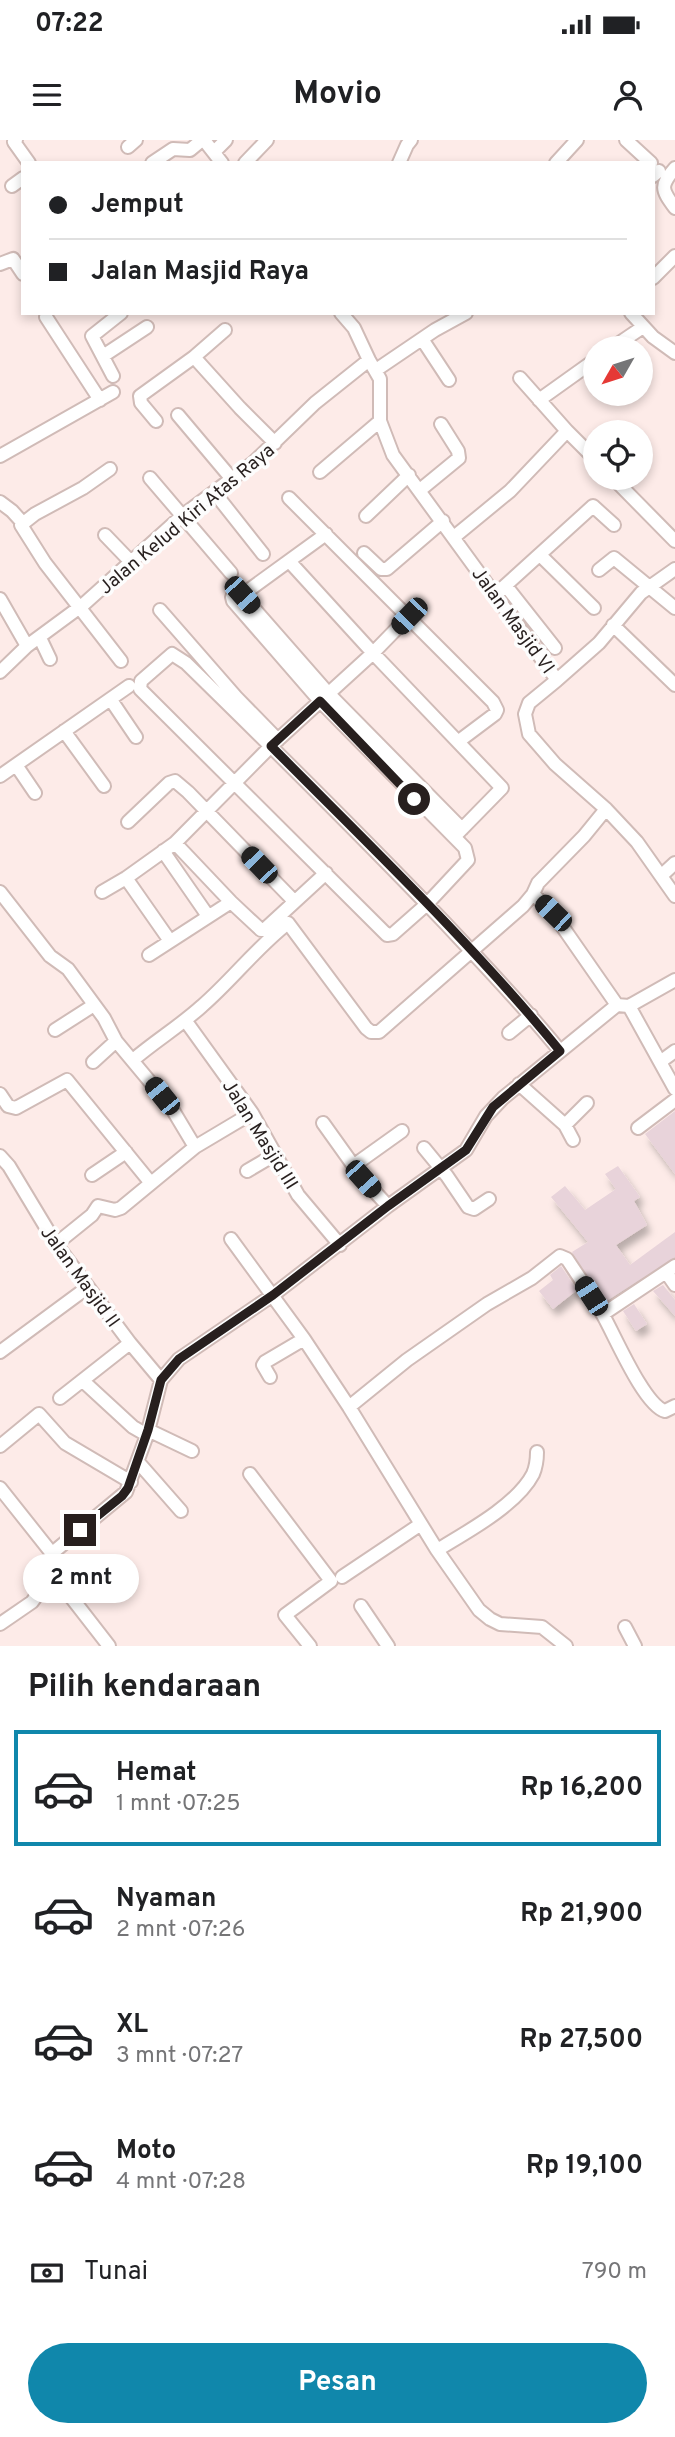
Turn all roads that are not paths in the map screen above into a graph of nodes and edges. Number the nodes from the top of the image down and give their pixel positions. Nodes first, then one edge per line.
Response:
1 (203, 140) edge
2 (226, 140) edge
3 (267, 140) edge
4 (411, 140) edge
5 (577, 140) edge
6 (626, 140) edge
7 (14, 141) edge
8 (214, 152) junction
9 (28, 161) edge
10 (155, 161) edge
11 (221, 161) edge
12 (247, 161) edge
13 (400, 161) edge
14 (558, 161) edge
15 (649, 161) edge
16 (659, 170) edge
17 (671, 203) edge
18 (675, 256) edge
19 (0, 264) edge
20 (21, 271) edge
21 (655, 276) edge
22 (118, 315) edge
23 (343, 315) edge
24 (463, 315) edge
25 (633, 315) edge
26 (46, 317) dead end
27 (147, 327) dead end
28 (643, 327) junction
29 (225, 330) dead end
30 (630, 336) edge
31 (422, 339) junction
32 (675, 353) edge
33 (103, 356) junction
34 (194, 358) junction
35 (372, 365) junction
36 (583, 369) edge
37 (113, 376) dead end
38 (520, 378) dead end
39 (449, 380) dead end
40 (539, 400) junction
41 (178, 415) dead end
42 (156, 421) dead end
43 (380, 421) junction
44 (441, 424) dead end
45 (567, 431) junction
46 (275, 443) junction
47 (583, 447) edge
48 (2, 453) edge
49 (110, 469) dead end
50 (320, 472) dead end
51 (409, 475) junction
52 (150, 478) dead end
53 (231, 478) junction
54 (420, 490) junction
55 (625, 490) edge
56 (214, 492) junction
57 (289, 498) dead end
58 (0, 502) edge
59 (181, 516) junction
60 (366, 516) dead end
61 (443, 521) junction
62 (22, 522) junction
63 (614, 525) dead end
64 (326, 534) junction
65 (105, 535) dead end
66 (454, 537) junction
67 (675, 541) edge
68 (364, 553) dead end
69 (263, 554) dead end
70 (540, 555) junction
71 (130, 561) junction
72 (289, 561) junction
73 (675, 569) edge
74 (598, 570) dead end
75 (231, 573) dead end
76 (650, 587) junction
77 (501, 590) junction
78 (0, 599) edge
79 (79, 608) junction
80 (594, 608) dead end
81 (675, 608) edge
82 (160, 610) dead end
83 (409, 616) junction
84 (613, 625) junction
85 (40, 638) junction
86 (27, 646) junction
87 (555, 648) dead end
88 (373, 653) junction
89 (50, 659) dead end
90 (121, 661) dead end
91 (0, 672) edge
92 (557, 680) junction
93 (675, 685) edge
94 (129, 686) dead end
95 (324, 697) junction
96 (111, 700) junction
97 (64, 731) junction
98 (136, 737) dead end
99 (459, 741) junction
100 (274, 743) junction
101 (16, 765) junction
102 (0, 776) edge
103 (234, 782) junction
104 (104, 786) dead end
105 (35, 793) dead end
106 (606, 809) junction
107 (207, 812) junction
108 (128, 822) dead end
109 (458, 833) junction
110 (175, 843) junction
111 (163, 851) junction
112 (675, 863) edge
113 (326, 873) junction
114 (662, 875) junction
115 (126, 878) junction
116 (0, 892) edge
117 (102, 892) dead end
118 (533, 894) junction
119 (675, 896) edge
120 (293, 901) junction
121 (231, 902) junction
122 (427, 904) junction
123 (208, 916) junction
124 (170, 941) junction
125 (470, 950) junction
126 (149, 955) dead end
127 (675, 980) edge
128 (94, 1005) junction
129 (623, 1006) junction
130 (531, 1015) junction
131 (185, 1020) junction
132 (55, 1030) dead end
133 (509, 1033) dead end
134 (116, 1041) junction
135 (560, 1051) junction
136 (675, 1051) edge
137 (133, 1060) junction
138 (93, 1062) dead end
139 (660, 1062) junction
140 (519, 1084) junction
141 (675, 1089) edge
142 (0, 1094) edge
143 (675, 1100) edge
144 (587, 1103) dead end
145 (252, 1113) junction
146 (323, 1123) dead end
147 (565, 1125) junction
148 (638, 1128) dead end
149 (402, 1130) dead end
150 (573, 1140) dead end
151 (195, 1147) junction
152 (424, 1148) dead end
153 (126, 1152) junction
154 (274, 1155) junction
155 (5, 1161) edge
156 (353, 1166) junction
157 (441, 1170) junction
158 (247, 1171) dead end
159 (92, 1175) dead end
160 (150, 1182) junction
161 (489, 1199) dead end
162 (388, 1206) junction
163 (231, 1239) dead end
164 (56, 1244) junction
165 (340, 1245) junction
166 (671, 1269) edge
167 (675, 1285) edge
168 (88, 1287) junction
169 (273, 1295) junction
170 (603, 1314) junction
171 (304, 1339) junction
172 (130, 1343) junction
173 (0, 1352) edge
174 (270, 1377) dead end
175 (161, 1380) junction
176 (83, 1381) junction
177 (60, 1398) dead end
178 (675, 1406) edge
179 (349, 1407) junction
180 (147, 1433) junction
181 (0, 1447) edge
182 (192, 1451) dead end
183 (537, 1452) dead end
184 (138, 1462) junction
185 (250, 1474) dead end
186 (131, 1482) junction
187 (0, 1488) edge
188 (181, 1511) dead end
189 (421, 1524) junction
190 (438, 1550) junction
191 (54, 1556) junction
192 (342, 1577) dead end
193 (49, 1579) junction
194 (361, 1606) dead end
195 (0, 1624) edge
196 (625, 1627) dead end
197 (560, 1644) edge
198 (108, 1646) edge
199 (310, 1646) edge
200 (388, 1646) edge
201 (635, 1646) edge

1 - 8 street
1 - 10 street
2 - 8 street
3 - 12 street
4 - 13 street
5 - 14 street
6 - 15 street
7 - 9 street
8 - 11 street
16 - 17 street
18 - 21 street
19 - 20 street
22 - 33 street
23 - 35 street, Jalan Masjid VI
24 - 31 street, Jalan Kelud Kiri Atas Raya
25 - 28 street
26 - 48 street
27 - 33 street
28 - 30 street
28 - 32 street
29 - 34 street
31 - 35 street, Jalan Kelud Kiri Atas Raya
31 - 39 street
33 - 37 street
34 - 42 street
34 - 46 street
35 - 43 street, Jalan Masjid VI
35 - 46 street, Jalan Kelud Kiri Atas Raya
36 - 40 street
38 - 40 street
40 - 45 street
41 - 53 street
43 - 50 street
43 - 51 street, Jalan Masjid VI
44 - 54 street
45 - 47 street
45 - 66 street
46 - 53 street, Jalan Kelud Kiri Atas Raya
49 - 62 street
51 - 54 street, Jalan Masjid VI
51 - 60 street
52 - 59 street
53 - 56 street, Jalan Kelud Kiri Atas Raya
54 - 61 street, Jalan Masjid VI
55 - 67 street
56 - 59 street, Jalan Kelud Kiri Atas Raya
56 - 69 street
57 - 64 street
58 - 62 street
59 - 71 street, Jalan Kelud Kiri Atas Raya
59 - 75 street
61 - 66 street, Jalan Masjid VI
61 - 68 street
62 - 79 street
63 - 70 street
64 - 72 street
64 - 83 street
65 - 71 street
66 - 77 street, Jalan Masjid VI
70 - 77 street
70 - 80 street
71 - 79 street, Jalan Kelud Kiri Atas Raya
72 - 88 street
72 - 95 street
73 - 76 street
74 - 76 street
76 - 81 street
76 - 84 street
77 - 87 street
77 - 92 street, Jalan Masjid VI
78 - 86 street
79 - 85 street, Jalan Kelud Kiri Atas Raya
79 - 90 street
82 - 100 street
83 - 88 street
83 - 99 street
84 - 92 street
84 - 93 street
85 - 86 street, Jalan Kelud Kiri Atas Raya
85 - 89 street
86 - 91 street, Jalan Kelud Kiri Atas Raya
88 - 95 street
88 - 99 street
92 - 106 street, Jalan Masjid VI
94 - 96 street
95 - 100 street
95 - 109 street
96 - 97 street
96 - 98 street
97 - 101 street
97 - 104 street
99 - 109 street
100 - 103 street
100 - 103 street
100 - 122 street
101 - 102 street
101 - 105 street
103 - 107 street
103 - 113 street
106 - 114 street, Jalan Masjid VI
106 - 118 street
107 - 108 street
107 - 110 street
107 - 120 street
109 - 122 street
110 - 111 street
110 - 121 street
111 - 115 street
111 - 123 street
112 - 114 street
113 - 120 street
113 - 122 street
114 - 119 street, Jalan Masjid VI
115 - 117 street
115 - 124 street
116 - 128 street
118 - 125 street
118 - 129 street
120 - 121 street
121 - 123 street
122 - 125 street
123 - 124 street
124 - 126 street
125 - 130 street
125 - 131 street
127 - 129 street
128 - 132 street
128 - 134 street
129 - 135 street
129 - 139 street
130 - 133 street
130 - 135 street
131 - 137 street
131 - 145 street, Jalan Masjid III
134 - 137 street
134 - 138 street
135 - 140 street
136 - 139 street
137 - 151 street
139 - 141 street
140 - 147 street
140 - 157 street
142 - 153 street
143 - 148 street
144 - 147 street
145 - 151 street
145 - 154 street, Jalan Masjid III
146 - 156 street
147 - 150 street
149 - 156 street
151 - 160 street
152 - 157 street
153 - 159 street
153 - 160 street
154 - 158 street
154 - 165 street, Jalan Masjid III
155 - 164 street, Jalan Masjid II
156 - 162 street
157 - 161 street
157 - 162 street
160 - 164 street
162 - 165 street
163 - 169 street
164 - 168 street, Jalan Masjid II
165 - 169 street
166 - 167 street
166 - 170 street
168 - 172 street, Jalan Masjid II
168 - 173 street
169 - 171 street
169 - 175 street
170 - 178 street
170 - 179 street
171 - 174 street
171 - 179 street
172 - 175 street, Jalan Masjid II
172 - 176 street
175 - 180 street
176 - 177 street
176 - 180 street
179 - 189 street
180 - 182 street
180 - 184 street
181 - 186 street
183 - 190 street
184 - 186 street
184 - 188 street
185 - 199 street
186 - 191 street
187 - 191 street
189 - 190 street
189 - 192 street
190 - 197 street
191 - 193 street
193 - 195 street
193 - 198 street
194 - 200 street
196 - 201 street

